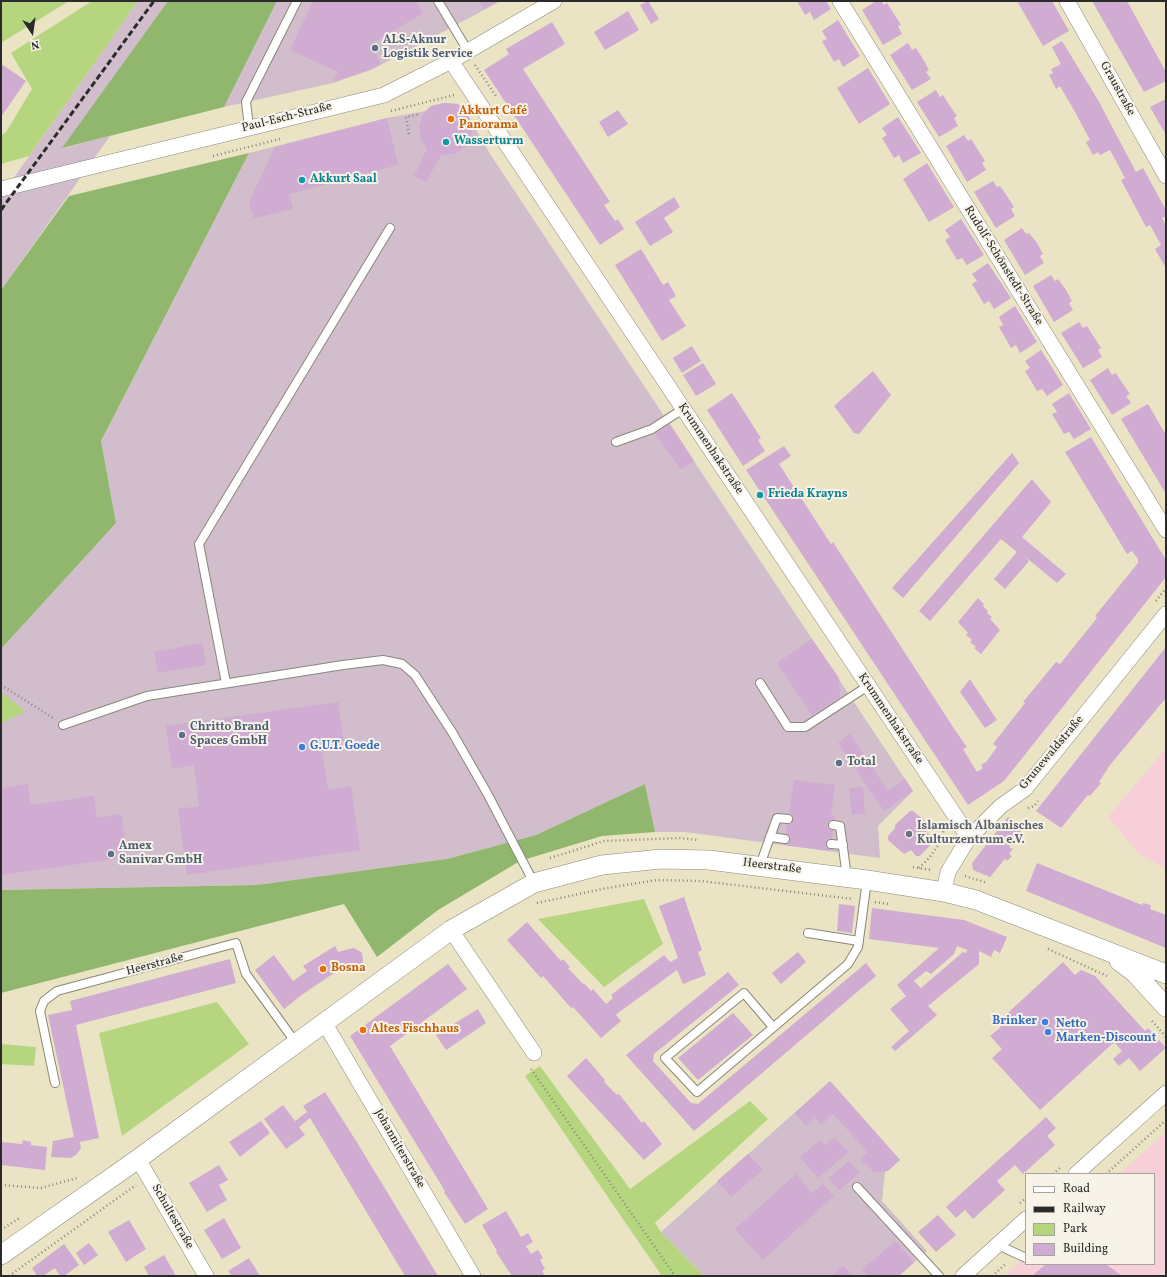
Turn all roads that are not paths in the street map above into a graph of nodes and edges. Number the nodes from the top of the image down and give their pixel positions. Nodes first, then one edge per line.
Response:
1 (297, 1) edge
2 (438, 1) edge
3 (554, 1) edge
4 (840, 1) edge
5 (1067, 1) edge
6 (470, 55) junction
7 (451, 61) junction
8 (249, 127) junction
9 (1166, 176) edge
10 (1, 189) edge
11 (390, 228) dead end
12 (683, 409) junction
13 (616, 442) dead end
14 (1166, 530) edge
15 (1166, 614) edge
16 (226, 682) junction
17 (760, 683) dead end
18 (868, 686) junction
19 (63, 725) road end
20 (788, 819) dead end
21 (834, 825) dead end
22 (770, 837) junction
23 (785, 839) dead end
24 (968, 839) junction
25 (831, 844) dead end
26 (842, 845) junction
27 (760, 865) junction
28 (847, 877) junction
29 (867, 880) junction
30 (534, 883) junction
31 (944, 892) junction
32 (452, 930) junction
33 (808, 933) dead end
34 (859, 941) junction
35 (1096, 945) junction
36 (1166, 974) edge
37 (1166, 1007) edge
38 (324, 1022) junction
39 (773, 1027) junction
40 (296, 1043) junction
41 (534, 1053) road end
42 (55, 1083) dead end
43 (1166, 1093) edge
44 (138, 1159) junction
45 (1077, 1173) edge
46 (857, 1187) dead end
47 (1025, 1220) edge
48 (998, 1244) junction
49 (1, 1255) edge
50 (1025, 1258) edge
51 (206, 1276) edge
52 (473, 1276) edge
53 (939, 1276) edge
54 (963, 1276) edge

1 - 8 lane
2 - 6 lane
3 - 6 street, Paul-Esch-Straße
4 - 14 street, Rudolf-Schönstedt-Straße
5 - 9 street, Graustraße
6 - 7 street, Paul-Esch-Straße
7 - 8 street, Paul-Esch-Straße
7 - 12 street, Krummenhakstraße
8 - 10 street, Paul-Esch-Straße
11 - 16 lane
12 - 13 lane
12 - 18 street, Krummenhakstraße
15 - 24 street, Grunewaldstraße
16 - 19 lane
16 - 30 lane
17 - 18 lane
18 - 24 street, Krummenhakstraße
20 - 22 lane
21 - 26 lane
22 - 23 lane
22 - 27 lane
24 - 31 street, Grunewaldstraße
25 - 26 lane
26 - 28 lane
27 - 28 street, Heerstraße
27 - 30 street, Heerstraße
28 - 29 street, Heerstraße
29 - 31 street, Heerstraße
29 - 34 lane
30 - 32 street, Heerstraße
31 - 35 street, Heerstraße
32 - 38 street, Heerstraße
32 - 41 street
33 - 34 lane
34 - 39 lane
35 - 36 street, Heerstraße
35 - 37 street, Heerstraße
38 - 40 street, Heerstraße
38 - 52 street, Johanniterstraße
39 - 39 lane
40 - 42 lane, Heerstraße
40 - 44 street, Heerstraße
43 - 45 street
44 - 49 street, Heerstraße
44 - 51 street, Schultestraße
46 - 53 lane
47 - 48 street
48 - 50 lane
48 - 54 street

